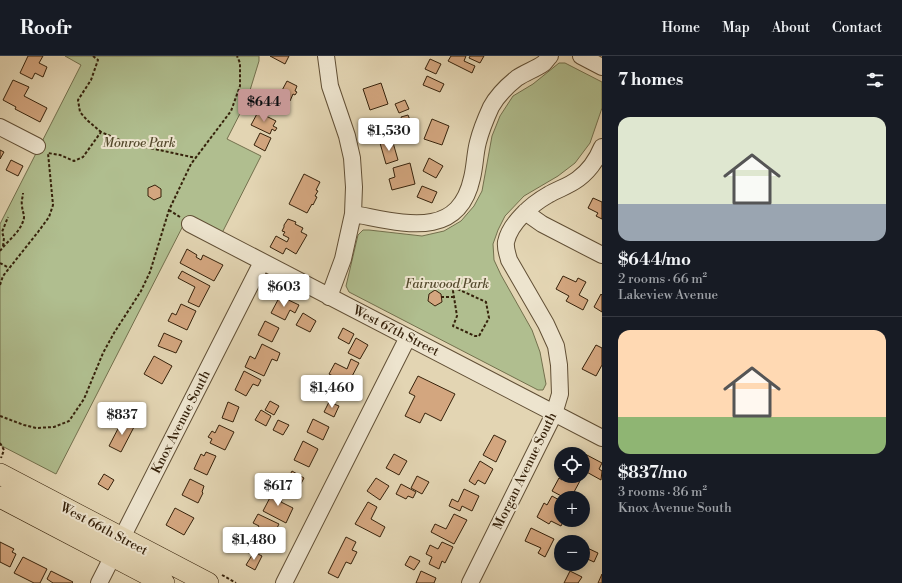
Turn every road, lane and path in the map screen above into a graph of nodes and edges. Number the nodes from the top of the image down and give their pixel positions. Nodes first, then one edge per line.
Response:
1 (93, 56) edge
2 (238, 56) edge
3 (326, 56) edge
4 (550, 56) edge
5 (581, 56) edge
6 (602, 67) edge
7 (0, 126) edge
8 (101, 132) junction
9 (37, 146) dead end
10 (602, 147) edge
11 (196, 158) junction
12 (23, 193) dead end
13 (524, 212) junction
14 (353, 214) junction
15 (8, 217) dead end
16 (190, 224) dead end
17 (3, 247) junction
18 (0, 251) edge
19 (602, 255) edge
20 (262, 262) junction
21 (0, 263) edge
22 (9, 268) junction
23 (0, 285) edge
24 (330, 297) junction
25 (442, 297) dead end
26 (454, 297) junction
27 (408, 338) junction
28 (554, 414) junction
29 (0, 416) edge
30 (602, 438) edge
31 (0, 443) edge
32 (0, 460) edge
33 (0, 474) edge
34 (0, 497) edge
35 (117, 547) junction
36 (99, 583) edge
37 (164, 583) edge
38 (208, 583) edge
39 (284, 583) edge
40 (470, 583) edge

1 - 8 path
2 - 11 path
3 - 14 street
4 - 14 street
5 - 6 street
7 - 9 street
8 - 11 path
8 - 22 path
10 - 13 street, Morgan Avenue South
11 - 29 path
12 - 17 path
13 - 19 street
13 - 28 street, Morgan Avenue South
14 - 24 street
15 - 17 path
16 - 20 street, West 67th Street
17 - 18 path
20 - 24 street, West 67th Street
20 - 35 street, Knox Avenue South
21 - 22 path
22 - 23 path
24 - 27 street, West 67th Street
25 - 26 path
26 - 26 path
27 - 28 street, West 67th Street
27 - 39 street
28 - 30 street, West 67th Street
28 - 40 street, Morgan Avenue South
31 - 32 path
33 - 35 main road, West 66th Street
34 - 35 main road, West 66th Street
35 - 36 street, Knox Avenue South
35 - 37 main road, West 66th Street
35 - 38 main road, West 66th Street

